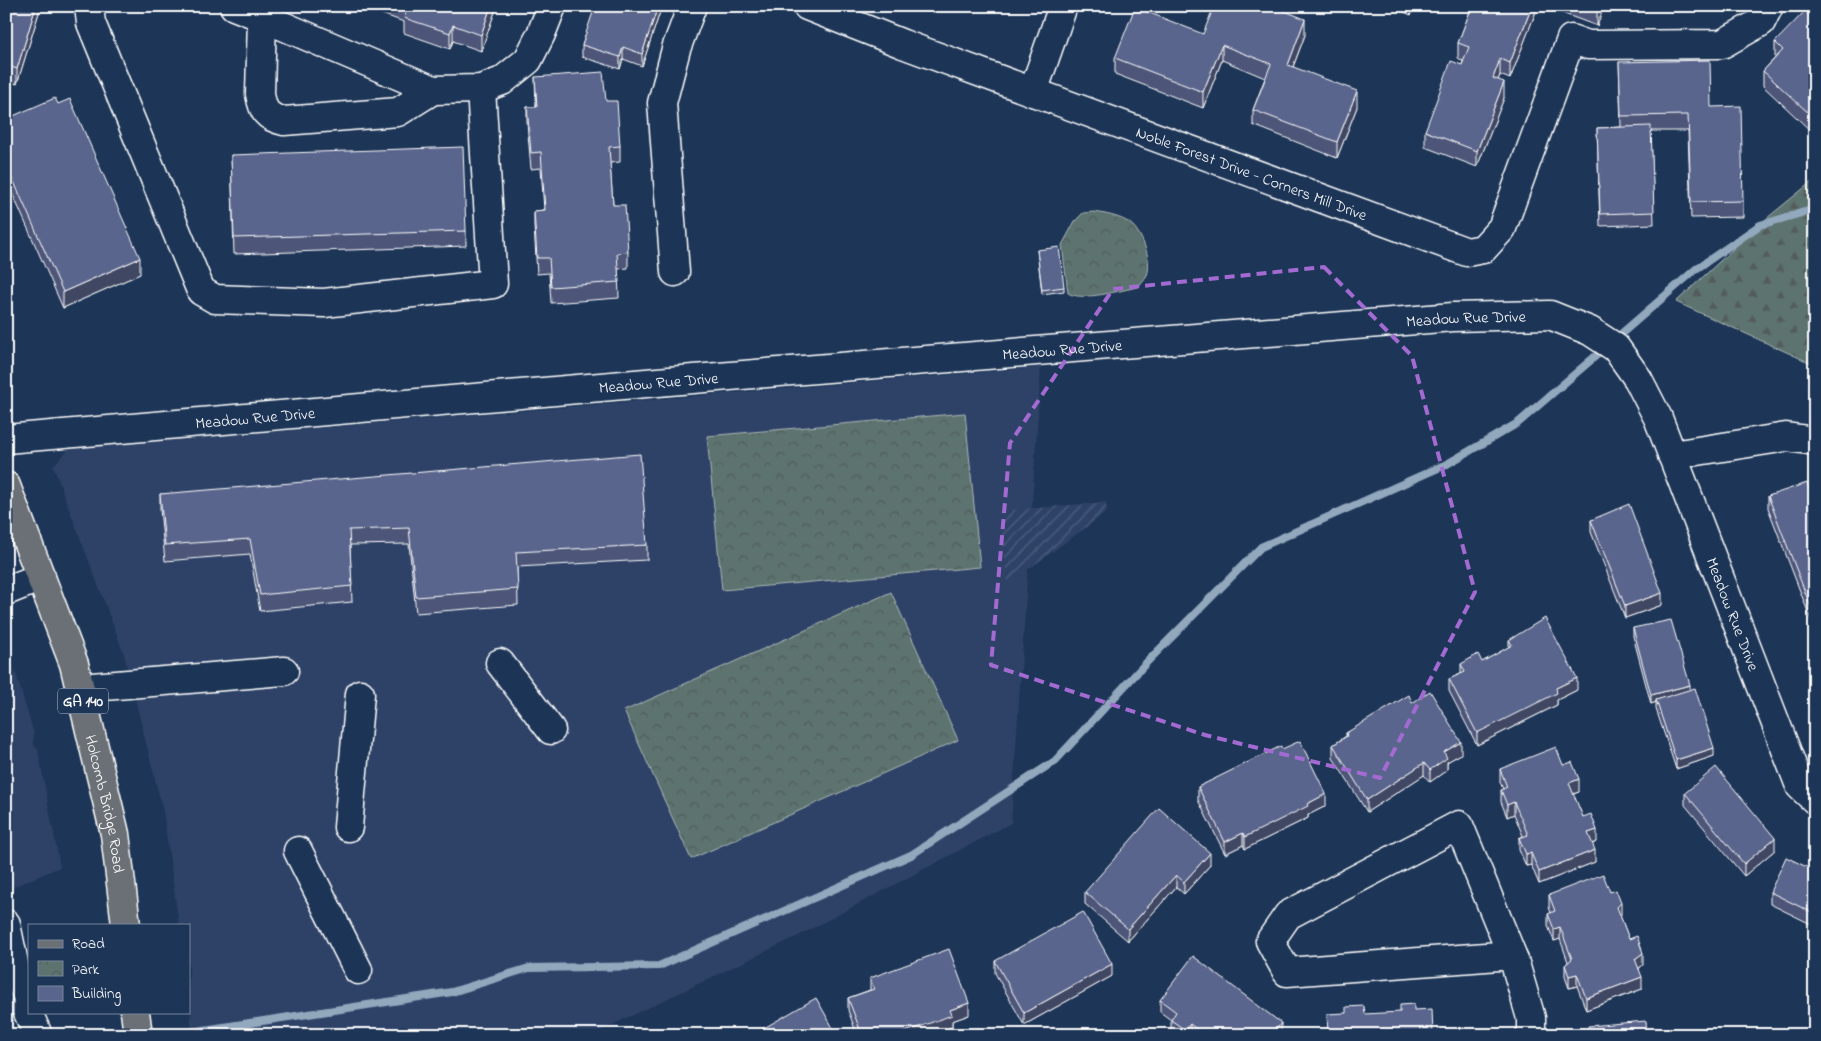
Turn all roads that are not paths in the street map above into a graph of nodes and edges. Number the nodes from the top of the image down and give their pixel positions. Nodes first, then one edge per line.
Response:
1 (89, 6) edge
2 (234, 6) edge
3 (552, 6) edge
4 (692, 6) edge
5 (807, 6) edge
6 (1063, 6) edge
7 (1769, 6) edge
8 (262, 17) junction
9 (481, 89) junction
10 (433, 90) junction
11 (1033, 92) junction
12 (675, 272) dead end
13 (6, 440) edge
14 (1815, 441) edge
15 (1672, 456) junction
16 (6, 486) edge
17 (41, 577) junction
18 (6, 591) edge
19 (500, 663) dead end
20 (284, 671) dead end
21 (80, 688) junction
22 (360, 694) dead end
23 (551, 730) dead end
24 (1815, 800) edge
25 (348, 827) dead end
26 (298, 851) dead end
27 (6, 924) edge
28 (126, 924) edge
29 (1512, 955) junction
30 (358, 970) dead end
31 (28, 1013) edge
32 (29, 1014) edge
33 (135, 1014) edge
34 (38, 1035) edge
35 (138, 1035) edge
36 (1532, 1035) edge

1 - 9 street
2 - 8 street
3 - 9 street
4 - 12 street
5 - 11 street, Noble Forest Drive - Corners Mill Drive
6 - 11 street
7 - 11 street, Noble Forest Drive - Corners Mill Drive
8 - 10 street
8 - 10 street
9 - 10 street
13 - 15 street, Meadow Rue Drive
14 - 15 street
15 - 24 street, Meadow Rue Drive
16 - 17 main road, Holcomb Bridge Road / GA 140
17 - 18 street
17 - 21 main road, Holcomb Bridge Road / GA 140
19 - 23 street
20 - 21 street
21 - 28 main road, Holcomb Bridge Road / GA 140
22 - 25 street
26 - 30 street
27 - 31 street
29 - 29 street
29 - 36 street
32 - 34 street
33 - 35 main road

